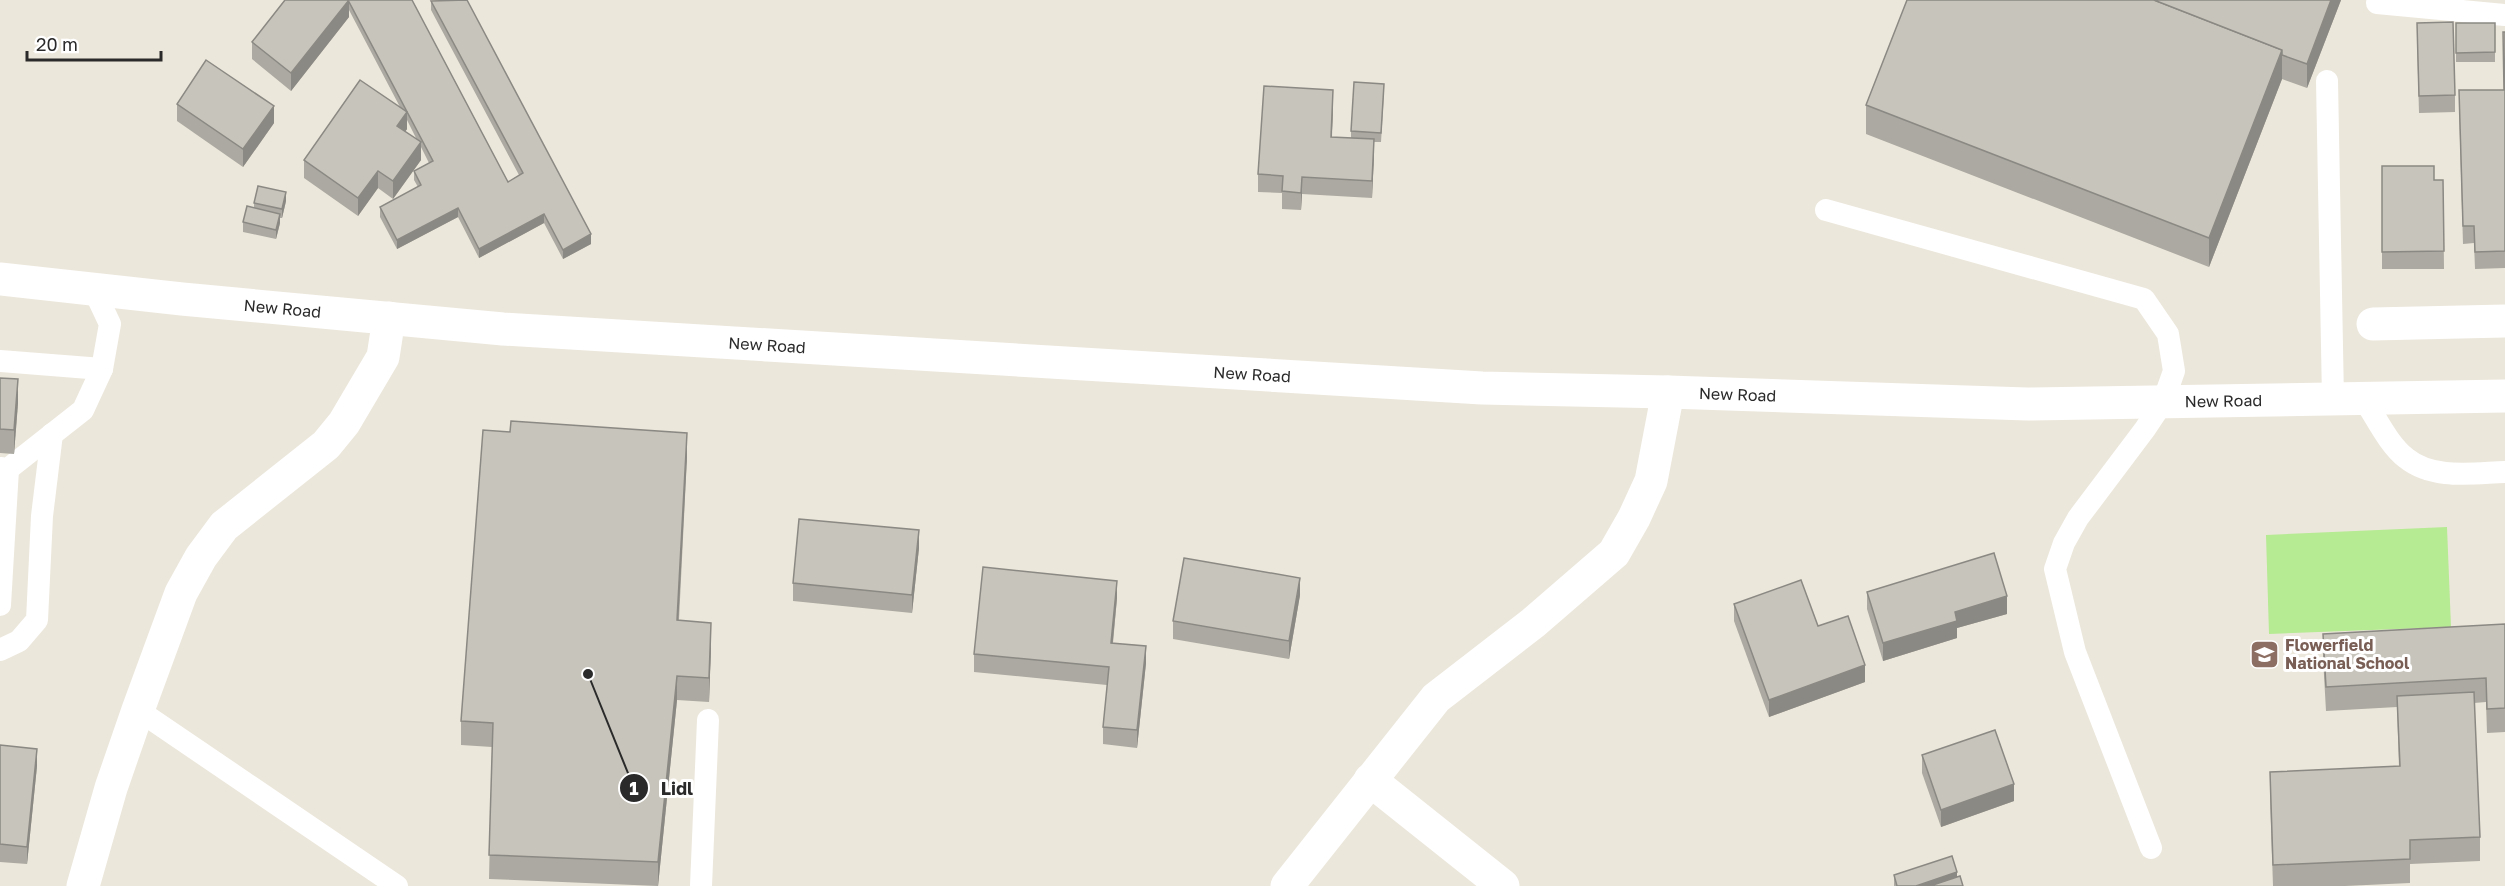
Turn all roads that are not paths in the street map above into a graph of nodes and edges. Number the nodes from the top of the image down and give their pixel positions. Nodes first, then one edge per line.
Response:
1 (2377, 3) dead end
2 (2505, 15) edge
3 (2327, 81) dead end
4 (1826, 210) dead end
5 (0, 279) edge
6 (93, 288) junction
7 (388, 318) junction
8 (2505, 321) edge
9 (2373, 324) dead end
10 (0, 361) edge
11 (102, 369) junction
12 (1668, 392) junction
13 (2505, 396) edge
14 (2348, 399) junction
15 (2163, 402) junction
16 (52, 434) junction
17 (4, 468) edge
18 (2505, 472) edge
19 (0, 605) edge
20 (0, 650) edge
21 (138, 710) junction
22 (708, 720) dead end
23 (1370, 780) junction
24 (2151, 848) dead end
25 (83, 886) edge
26 (397, 886) edge
27 (701, 886) edge
28 (1287, 886) edge
29 (1503, 886) edge

1 - 2 lane
3 - 14 lane
4 - 15 lane
5 - 6 main road, New Road
6 - 7 main road, New Road
6 - 11 lane
7 - 12 main road, New Road
7 - 21 main road
8 - 9 main road
10 - 11 lane
11 - 16 lane
12 - 15 main road, New Road
12 - 23 main road
13 - 14 main road, New Road
14 - 15 main road, New Road
14 - 18 lane
15 - 24 lane
16 - 17 lane
16 - 20 lane
17 - 19 lane
21 - 25 main road
21 - 26 lane
22 - 27 lane
23 - 28 main road
23 - 29 main road

